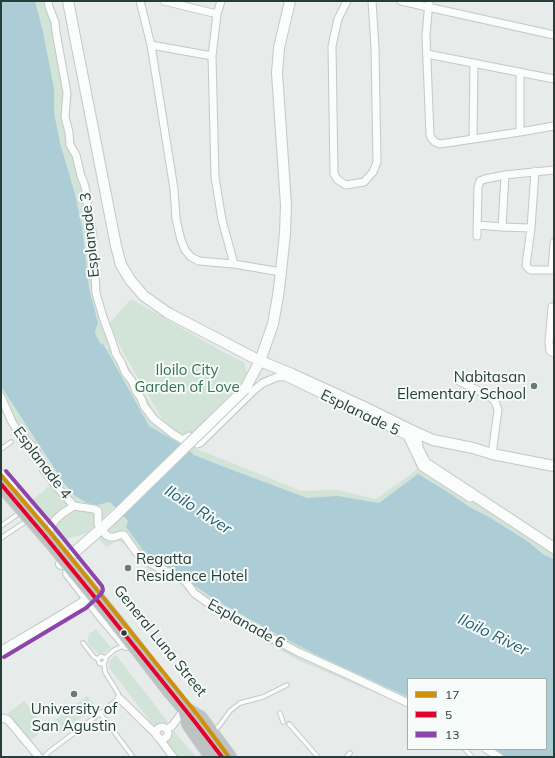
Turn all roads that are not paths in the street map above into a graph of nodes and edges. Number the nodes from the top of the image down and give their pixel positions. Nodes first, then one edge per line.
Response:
1 (48, 1) edge
2 (68, 1) edge
3 (140, 1) edge
4 (164, 1) edge
5 (221, 1) edge
6 (290, 1) edge
7 (347, 1) edge
8 (372, 1) edge
9 (401, 1) edge
10 (428, 4) edge
11 (217, 14) junction
12 (554, 34) edge
13 (151, 45) junction
14 (427, 54) junction
15 (212, 56) junction
16 (474, 63) junction
17 (520, 72) junction
18 (554, 79) edge
19 (554, 126) edge
20 (520, 132) junction
21 (473, 139) junction
22 (554, 170) edge
23 (535, 171) junction
24 (505, 175) junction
25 (477, 226) junction
26 (502, 227) junction
27 (530, 228) junction
28 (477, 236) dead end
29 (554, 243) edge
30 (234, 264) junction
31 (553, 270) edge
32 (281, 272) junction
33 (552, 307) dead end
34 (554, 353) edge
35 (260, 361) junction
36 (459, 381) dead end
37 (1, 397) edge
38 (415, 432) junction
39 (11, 442) dead end
40 (197, 444) joint
41 (1, 448) edge
42 (492, 454) junction
43 (554, 466) edge
44 (1, 474) edge
45 (1, 484) edge
46 (1, 494) edge
47 (74, 506) junction
48 (22, 518) junction
49 (1, 526) edge
50 (101, 529) junction
51 (49, 531) junction
52 (1, 538) edge
53 (554, 548) edge
54 (554, 552) edge
55 (70, 556) junction
56 (61, 564) junction
57 (97, 590) junction
58 (88, 599) junction
59 (83, 643) dead end
60 (126, 644) junction
61 (1, 652) edge
62 (105, 658) junction
63 (98, 659) junction
64 (104, 663) junction
65 (287, 685) dead end
66 (119, 698) junction
67 (407, 703) edge
68 (100, 713) junction
69 (280, 713) dead end
70 (189, 716) junction
71 (1, 719) edge
72 (283, 722) dead end
73 (289, 724) dead end
74 (211, 733) junction
75 (158, 736) junction
76 (488, 750) edge
77 (350, 753) dead end
78 (39, 757) edge
79 (44, 757) edge
80 (133, 757) edge
81 (173, 757) edge
82 (212, 757) edge
83 (229, 757) edge
84 (318, 757) edge
85 (346, 757) edge
86 (499, 757) edge

1 - 40 street, Esplanade 3
2 - 35 main road
3 - 13 street
4 - 11 street
5 - 11 street
6 - 32 main road
7 - 8 street
9 - 10 street
10 - 12 street
10 - 14 street
11 - 15 street
13 - 15 street
13 - 30 street
14 - 16 street
14 - 21 street
15 - 30 street
16 - 17 street
16 - 21 street
17 - 18 street
17 - 20 street
19 - 20 street
20 - 21 street
22 - 23 street
23 - 24 street
23 - 27 street
24 - 25 street
24 - 26 street
25 - 26 street
25 - 28 street
26 - 27 street
27 - 31 street
29 - 31 street
30 - 32 street
32 - 35 main road
33 - 34 street
35 - 38 main road
35 - 50 main road, bridge
36 - 42 street
37 - 47 street, Esplanade 4
38 - 42 main road
38 - 53 main road
39 - 41 lane
40 - 54 street, Esplanade 5
42 - 43 main road
44 - 51 main road, General Luna Street
45 - 70 highway, bridge
46 - 48 main road, General Luna Street
47 - 50 street, Esplanade 4
47 - 51 street, Esplanade 4
48 - 49 lane
48 - 52 lane
48 - 56 main road, General Luna Street
50 - 55 main road
50 - 67 street, Esplanade 6
51 - 55 main road, General Luna Street
55 - 56 main road
55 - 57 main road, General Luna Street
56 - 58 main road, General Luna Street
57 - 58 main road
57 - 70 main road, General Luna Street
58 - 60 main road, General Luna Street
58 - 61 main road
59 - 63 lane
60 - 62 lane
60 - 70 main road, General Luna Street
62 - 63 lane
62 - 64 lane
63 - 64 lane
64 - 66 lane
65 - 74 lane
66 - 68 lane
66 - 75 street
68 - 79 lane
68 - 80 lane
69 - 72 lane
70 - 74 highway, General Luna Street
70 - 75 street
70 - 82 highway, General Luna Street
71 - 78 street
73 - 84 lane
74 - 83 highway, General Luna Street
75 - 81 street
76 - 86 street
77 - 85 lane

